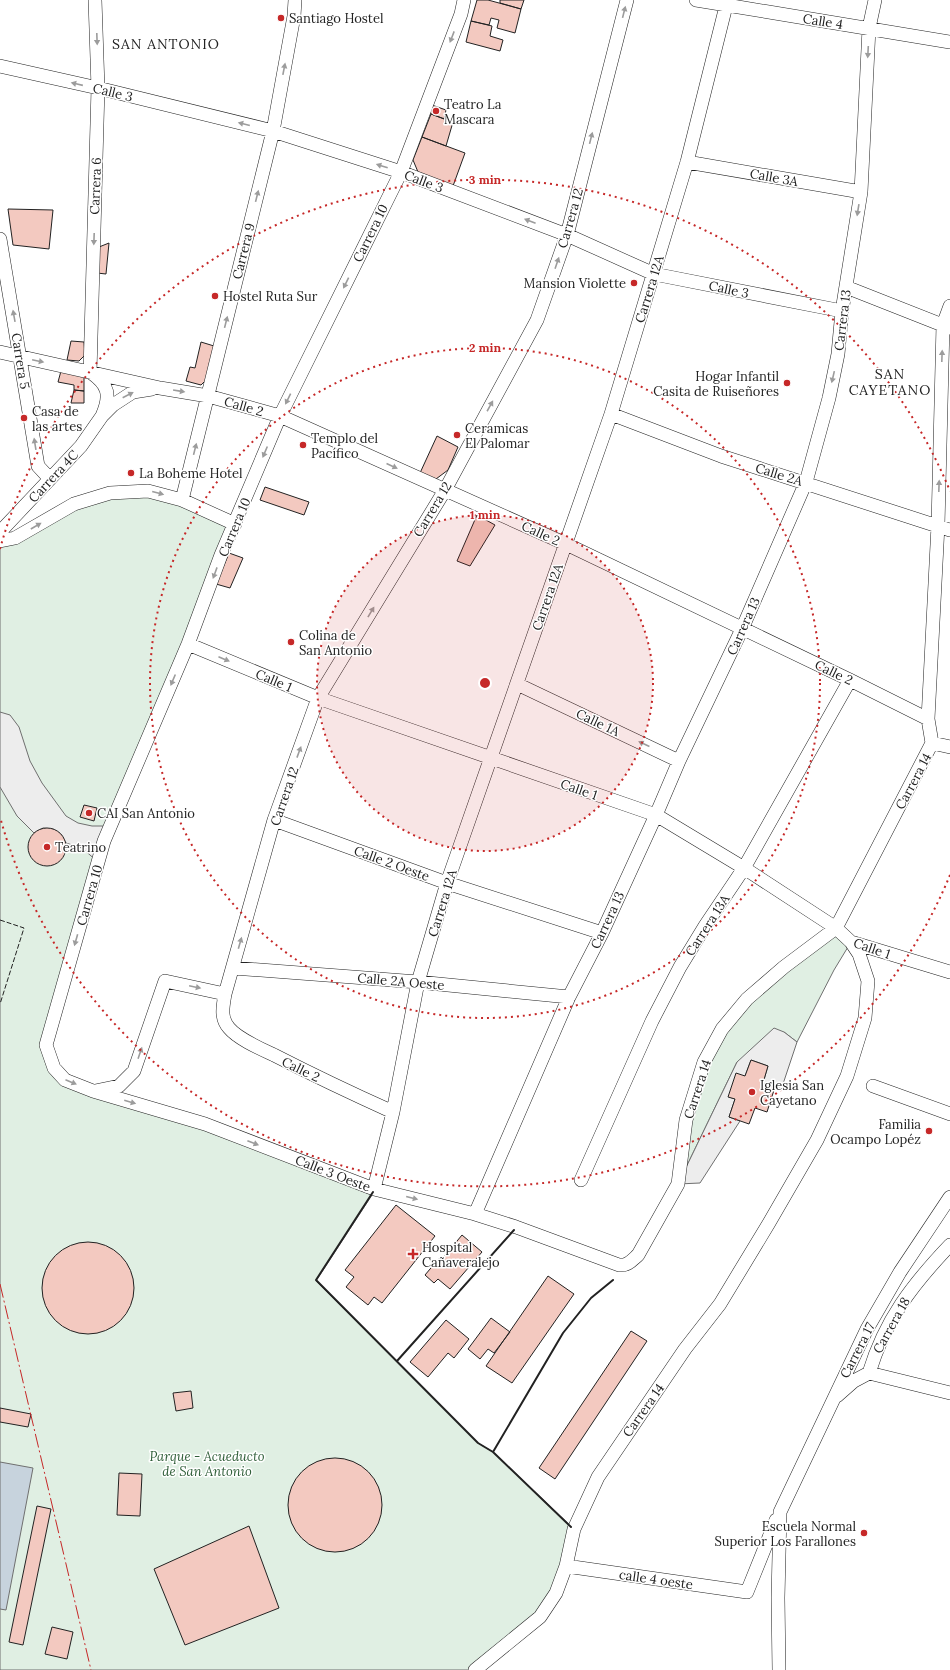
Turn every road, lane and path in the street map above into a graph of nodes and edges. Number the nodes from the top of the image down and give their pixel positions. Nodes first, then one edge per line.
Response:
1 (95, 0) edge
2 (296, 0) edge
3 (464, 0) edge
4 (627, 0) edge
5 (696, 0) edge
6 (875, 0) edge
7 (726, 6) junction
8 (869, 28) junction
9 (950, 42) edge
10 (0, 66) edge
11 (98, 88) junction
12 (273, 131) junction
13 (687, 162) junction
14 (401, 172) junction
15 (861, 192) junction
16 (566, 235) junction
17 (0, 239) edge
18 (654, 274) junction
19 (846, 287) junction
20 (950, 306) edge
21 (842, 311) junction
22 (946, 326) edge
23 (0, 352) edge
24 (21, 357) junction
25 (90, 372) junction
26 (160, 388) junction
27 (208, 396) junction
28 (611, 414) junction
29 (102, 416) junction
30 (280, 416) junction
31 (50, 479) junction
32 (806, 482) junction
33 (445, 490) junction
34 (182, 500) junction
35 (235, 524) junction
36 (938, 525) junction
37 (950, 530) edge
38 (0, 532) edge
39 (0, 541) edge
40 (566, 544) junction
41 (742, 629) junction
42 (188, 644) junction
43 (850, 680) junction
44 (517, 684) junction
45 (318, 698) junction
46 (928, 719) junction
47 (932, 743) junction
48 (950, 747) edge
49 (492, 759) junction
50 (679, 761) junction
51 (656, 815) junction
52 (274, 820) junction
53 (744, 868) junction
54 (447, 883) junction
55 (836, 928) junction
56 (602, 933) junction
57 (851, 942) junction
58 (233, 968) junction
59 (950, 972) edge
60 (418, 982) junction
61 (225, 994) junction
62 (569, 997) junction
63 (222, 1012) joint
64 (54, 1068) joint
65 (873, 1086) dead end
66 (93, 1091) junction
67 (392, 1112) junction
68 (950, 1114) edge
69 (581, 1180) dead end
70 (374, 1189) junction
71 (950, 1197) edge
72 (475, 1214) junction
73 (950, 1245) edge
74 (619, 1265) joint
75 (868, 1373) junction
76 (950, 1393) edge
77 (832, 1402) junction
78 (780, 1512) junction
79 (566, 1566) junction
80 (747, 1592) joint
81 (476, 1670) edge
82 (779, 1670) edge

1 -> 11 street, Carrera 6
12 -> 2 street, Carrera 9
3 -> 14 street, Carrera 10
16 -> 4 street, Carrera 12
5 - 7 street, Calle 4
6 - 8 street, Carrera 13
7 - 8 street, Calle 4
7 - 13 street, Carrera 12A
8 - 9 street, Calle 4
8 -> 15 street, Carrera 13
11 -> 10 street, Calle 3
12 -> 11 street, Calle 3
11 -> 25 street, Carrera 6
14 -> 12 street, Calle 3
27 -> 12 street, Carrera 9
13 - 15 street, Calle 3A
13 - 18 street, Carrera 12A
16 -> 14 street, Calle 3
14 -> 30 street, Carrera 10
15 -> 19 street, Carrera 13
16 - 18 street, Calle 3
33 -> 16 street, Carrera 12
24 -> 17 street, Carrera 5
18 - 21 street, Calle 3
18 - 28 street, Carrera 12A
19 - 21 street, Carrera 13
19 - 22 street
20 - 22 street, Carrera 14
21 -> 32 street, Carrera 13
36 -> 22 street, Carrera 14
23 - 24 street, Calle 2
24 -> 25 street, Calle 2
31 -> 24 street, Carrera 5
25 - 26 street, Calle 2
25 - 29 street, Carrera 4C
26 -> 27 street, Calle 2
29 -> 26 street, Carrera 4C
27 - 30 street, Calle 2
34 -> 27 street, Carrera 9
28 - 32 street, Calle 2A
28 - 40 street, Carrera 12A
29 - 31 street, Carrera 4C
30 -> 33 street, Calle 2
30 -> 35 street, Carrera 10
31 - 38 street, Carrera 4C
32 - 36 street, Calle 2A
32 - 41 street, Carrera 13
33 - 40 street, Calle 2
45 -> 33 street, Carrera 12
34 - 35 street
39 -> 34 street
35 -> 42 street, Carrera 10
36 - 37 street, Calle 2A
36 - 46 street, Carrera 14
40 - 41 street, Calle 2
40 - 44 street, Carrera 12A
41 - 43 street, Calle 2
41 - 50 street, Carrera 13
42 -> 45 street, Calle 1
42 -> 64 street, Carrera 10
43 - 46 street, Calle 2
43 - 53 street, Carrera 13A
44 - 49 street, Carrera 12A
50 -> 44 street, Calle 1A
45 - 49 street, Calle 1
52 -> 45 street, Carrera 12
46 - 47 street, Carrera 14
47 - 48 street
47 - 55 street, Carrera 14
49 - 51 street, Calle 1
49 - 54 street, Carrera 12A
50 - 51 street, Carrera 13
51 - 53 street, Calle 1
51 - 56 street, Carrera 13
52 - 54 street, Calle 2 Oeste
58 -> 52 street, Carrera 12
53 - 55 street, Calle 1
53 - 69 street, Carrera 13A
54 - 56 street, Calle 2 Oeste
54 - 60 street, Carrera 12A
55 - 57 street, Calle 1
55 - 74 street, Carrera 14
56 - 62 street, Carrera 13
57 - 59 street, Calle 1
57 - 79 street, Carrera 14
58 - 60 street, Calle 2A Oeste
58 - 61 street, Carrera 12
60 - 62 street, Calle 2A Oeste
60 - 67 street, Carrera 12A
61 - 63 street, Carrera 12
66 -> 61 street
62 - 72 street, Carrera 13
63 - 67 street, Calle 2
64 -> 66 street, Calle 3 Oeste
65 - 68 street
66 -> 70 street, Calle 3 Oeste
67 - 70 street, Carrera 12A
70 -> 72 street, Calle 3 Oeste
71 - 77 street, Carrera 17
72 - 74 street, Calle 3 Oeste
73 - 75 street, Carrera 18
75 - 76 street
75 - 77 street
77 - 78 street, Carrera 17
78 - 80 street, Carrera 17
78 - 82 street, Carrera 17
79 - 80 street, calle 4 oeste
79 - 81 street, Carrera 14

